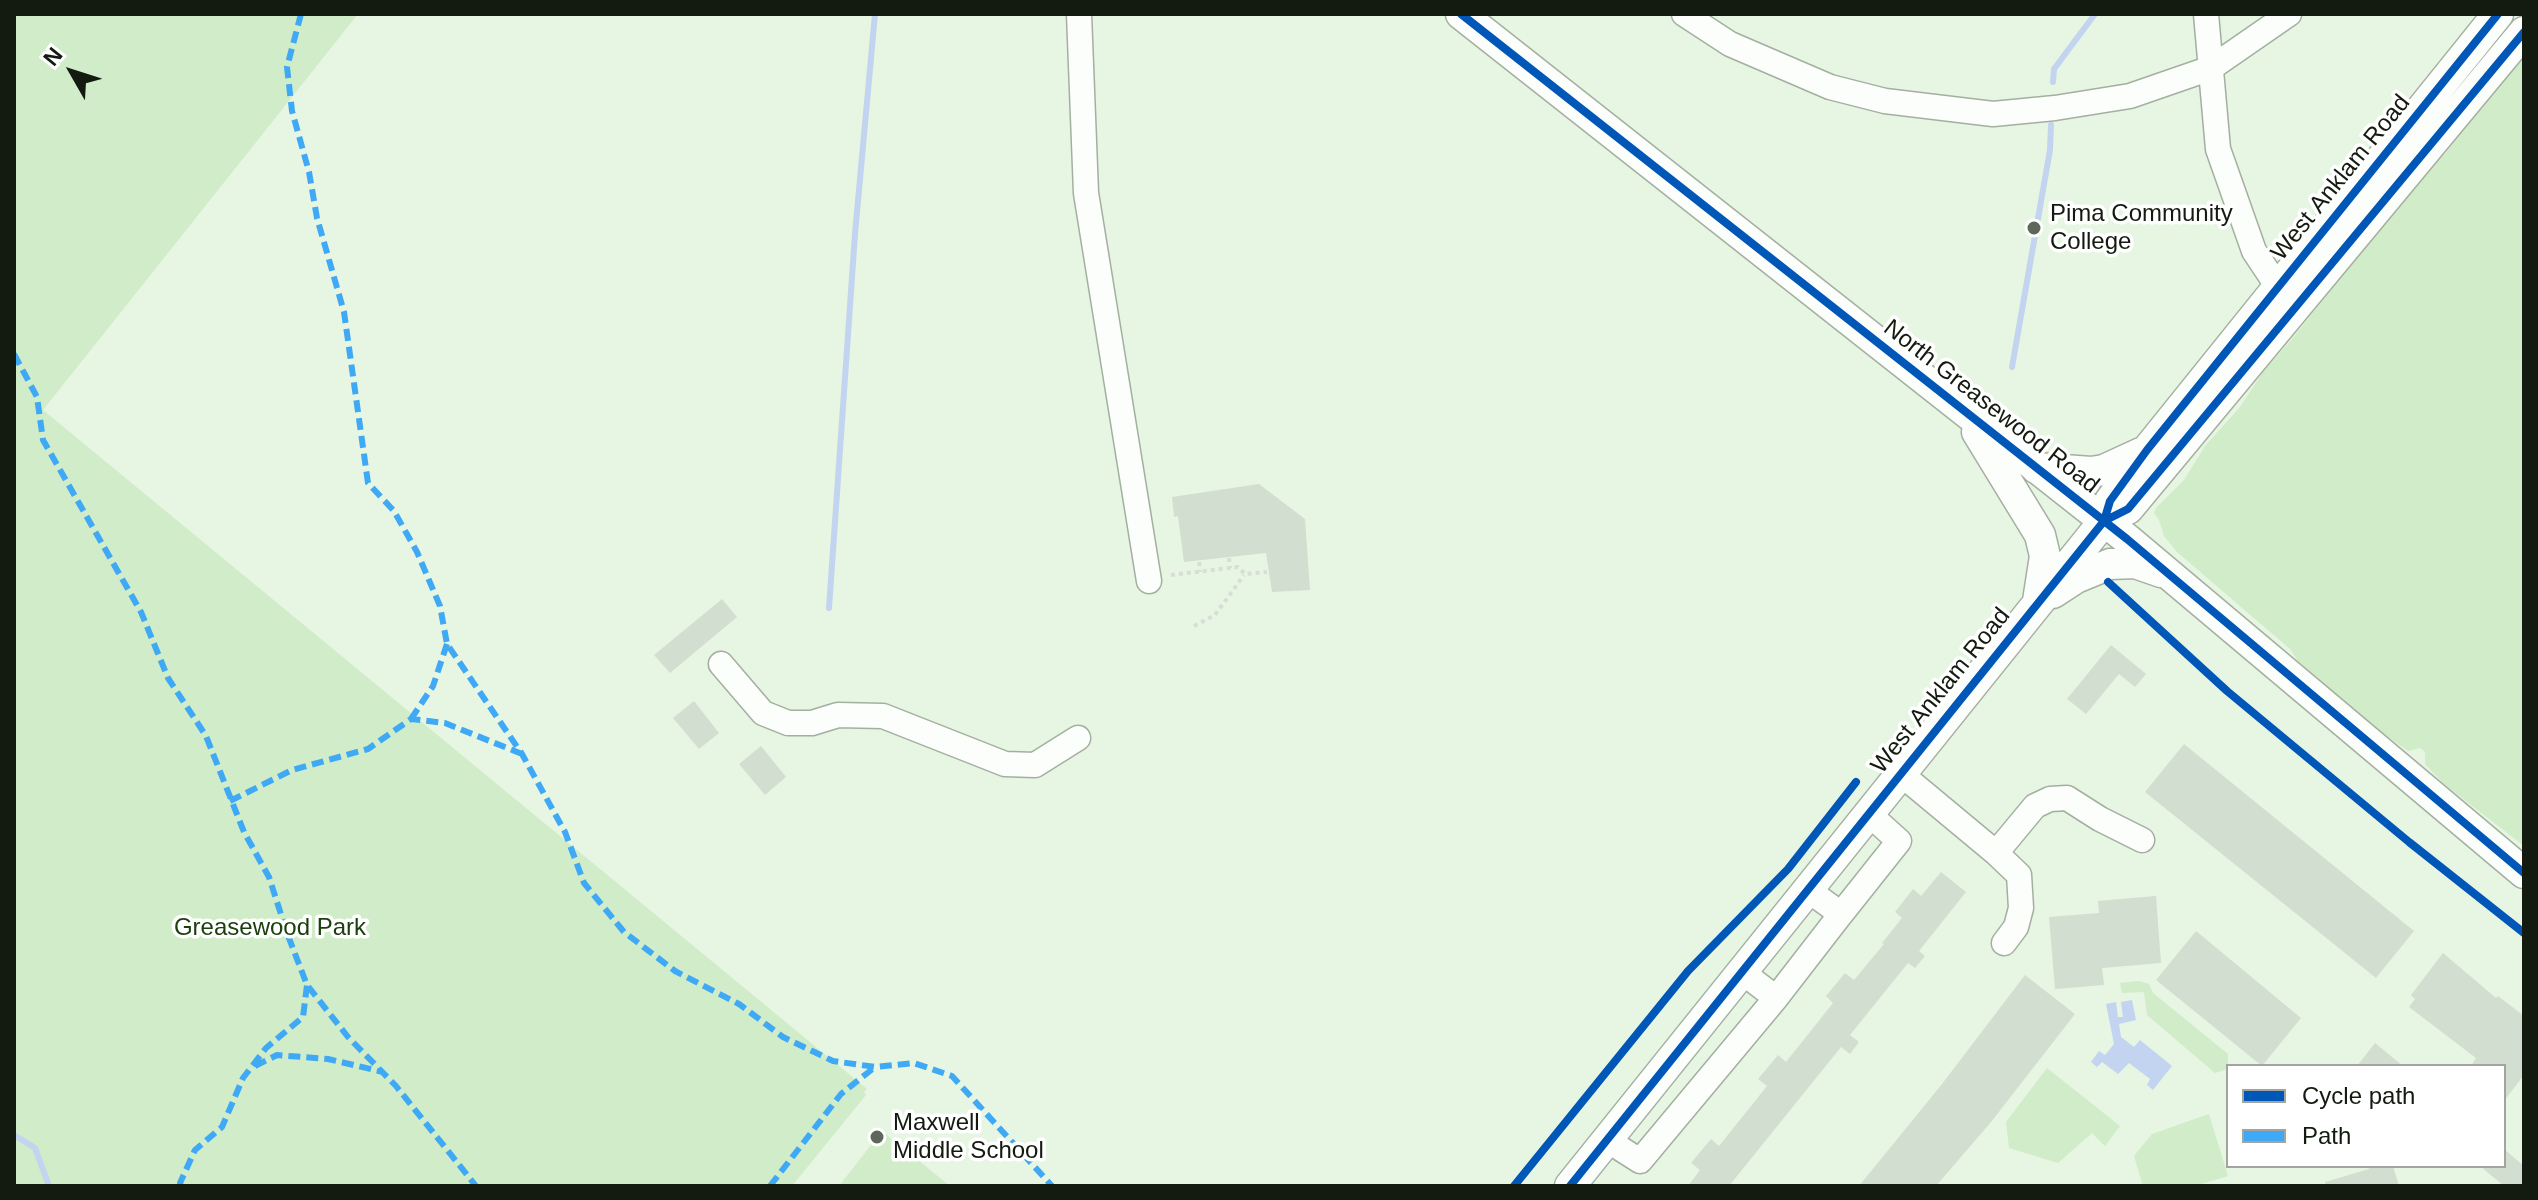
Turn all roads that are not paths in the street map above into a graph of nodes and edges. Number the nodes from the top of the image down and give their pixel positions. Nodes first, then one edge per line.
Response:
1 (1079, 14) edge
2 (1684, 14) edge
3 (2206, 14) edge
4 (2289, 14) edge
5 (2498, 14) edge
6 (1465, 15) edge
7 (2524, 32) edge
8 (2211, 68) junction
9 (2278, 287) junction
10 (1963, 410) junction
11 (2147, 450) junction
12 (2036, 468) junction
13 (2104, 521) junction
14 (2169, 575) junction
15 (1160, 578) road end
16 (2038, 603) junction
17 (721, 664) dead end
18 (1078, 738) dead end
19 (1901, 774) junction
20 (1869, 814) junction
21 (2142, 840) dead end
22 (1996, 853) junction
23 (2524, 873) edge
24 (1808, 890) junction
25 (1841, 914) junction
26 (2004, 943) dead end
27 (1742, 972) junction
28 (1776, 998) junction
29 (1607, 1140) junction
30 (1570, 1186) edge

1 - 15 lane
2 - 8 lane
3 - 8 lane
4 - 8 lane
5 - 9 main road, West Anklam Road
6 - 10 main road, North Greasewood Road
7 - 13 main road, West Anklam Road
8 - 9 lane
9 - 11 main road, West Anklam Road
10 - 12 main road, North Greasewood Road
10 - 16 main road
11 - 12 main road
11 - 13 main road, West Anklam Road
12 - 13 main road, North Greasewood Road
13 - 14 main road, North Greasewood Road
13 - 16 main road, West Anklam Road
14 - 16 main road
14 - 23 main road, North Greasewood Road
16 - 19 main road, West Anklam Road
17 - 18 lane
19 - 20 main road, West Anklam Road
19 - 22 lane
20 - 24 main road, West Anklam Road
20 - 25 lane
21 - 22 lane
22 - 26 lane
24 - 25 lane
24 - 27 main road, West Anklam Road
25 - 28 lane
27 - 28 lane
27 - 29 main road, West Anklam Road
28 - 29 lane
29 - 30 main road, West Anklam Road

